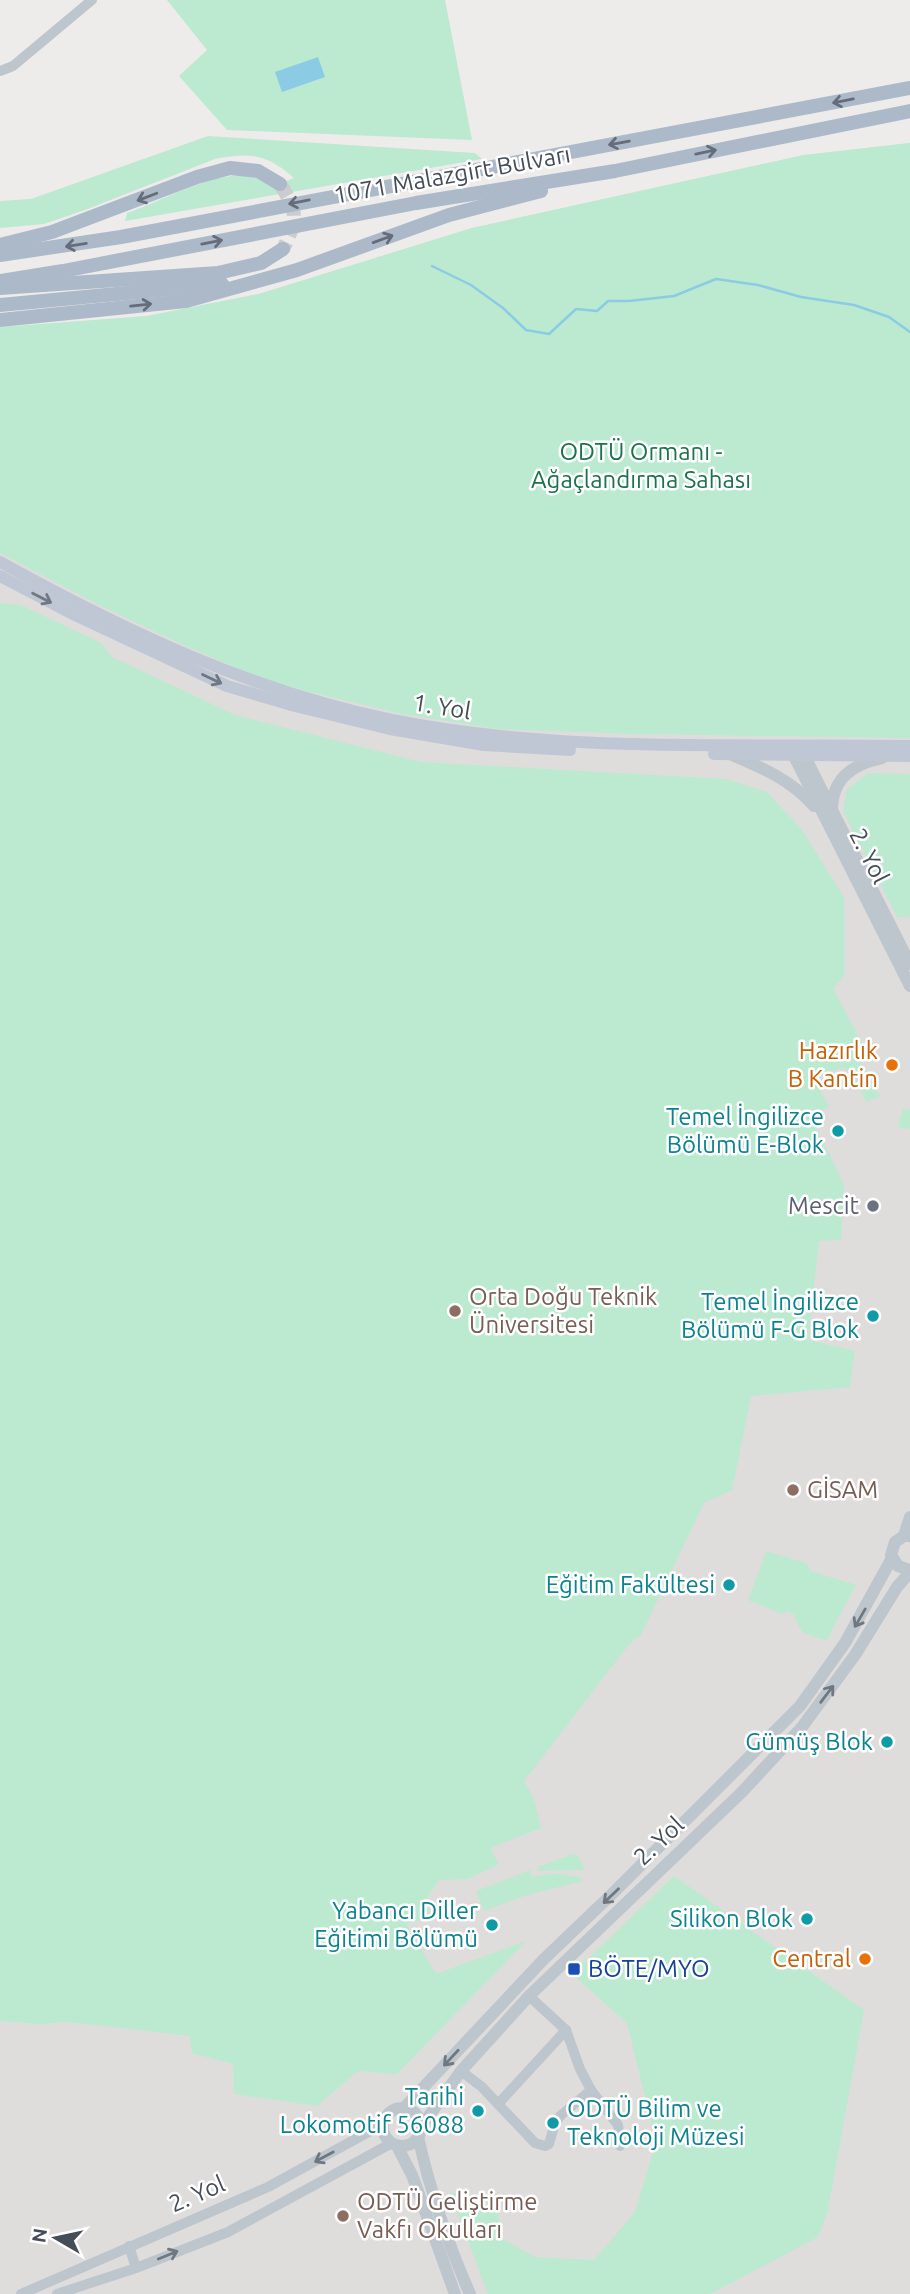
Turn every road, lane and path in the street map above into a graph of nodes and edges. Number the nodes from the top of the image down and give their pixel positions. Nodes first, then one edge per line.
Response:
1 (92, 0) edge
2 (0, 71) edge
3 (910, 88) edge
4 (910, 111) edge
5 (615, 171) junction
6 (279, 184) tunnel mouth
7 (0, 245) edge
8 (283, 249) dead end
9 (0, 254) edge
10 (0, 281) edge
11 (242, 283) junction
12 (0, 288) edge
13 (0, 305) edge
14 (0, 320) edge
15 (0, 562) edge
16 (0, 576) edge
17 (76, 608) junction
18 (910, 746) edge
19 (796, 751) junction
20 (732, 755) junction
21 (894, 755) junction
22 (910, 756) edge
23 (832, 810) junction
24 (835, 834) junction
25 (890, 933) junction
26 (910, 964) edge
27 (910, 986) edge
28 (910, 1517) edge
29 (907, 1536) edge
30 (892, 1558) junction
31 (910, 1571) edge
32 (726, 1781) junction
33 (742, 1792) junction
34 (529, 1996) junction
35 (566, 2030) junction
36 (461, 2071) junction
37 (591, 2090) junction
38 (498, 2104) junction
39 (404, 2108) junction
40 (383, 2124) junction
41 (420, 2132) junction
42 (395, 2145) junction
43 (620, 2146) dead end
44 (129, 2246) junction
45 (110, 2254) junction
46 (136, 2268) junction
47 (117, 2273) junction
48 (21, 2294) edge
49 (57, 2294) edge
50 (455, 2294) edge
51 (470, 2294) edge

1 - 2 street
3 -> 9 main road, 1071 Malazgirt Bulvarı
5 -> 4 main road, 1071 Malazgirt Bulvarı
10 -> 5 main road, 1071 Malazgirt Bulvarı
11 -> 5 main road
6 -> 7 main road
8 - 12 main road
11 - 13 main road
14 -> 11 main road
15 - 17 main road, 1. Yol
16 -> 17 main road, 1. Yol
17 - 19 main road, 1. Yol
17 -> 20 main road, 1. Yol
18 - 19 main road, 1. Yol
19 - 20 main road, 1. Yol
19 - 21 main road, 1. Yol
19 - 23 street, 2. Yol
19 - 24 street, 2. Yol
20 - 24 street
21 - 22 main road, 1. Yol
21 - 23 street
23 - 25 street, 2. Yol
24 - 25 street, 2. Yol
25 - 26 street, 2. Yol
25 - 27 street, 2. Yol
28 - 29 street, 2. Yol
29 - 30 street, 2. Yol
30 - 31 street, 2. Yol
30 -> 32 street, 2. Yol
33 -> 31 street, 2. Yol
32 - 33 street
32 -> 39 street, 2. Yol
33 - 34 street, 2. Yol
34 - 35 street
34 - 36 street, 2. Yol
35 - 37 street
35 - 38 street
36 - 38 street
36 - 41 street, 2. Yol
37 - 38 street
37 - 43 street
39 - 40 street, 2. Yol
39 - 41 street
40 - 42 street
40 -> 44 street, 2. Yol
41 - 42 street, 2. Yol
41 - 51 street
46 -> 42 street, 2. Yol
42 - 50 street
44 - 45 street, 2. Yol
44 - 46 street
45 - 47 street
45 - 48 street, 2. Yol
46 - 47 street, 2. Yol
47 - 49 street, 2. Yol

